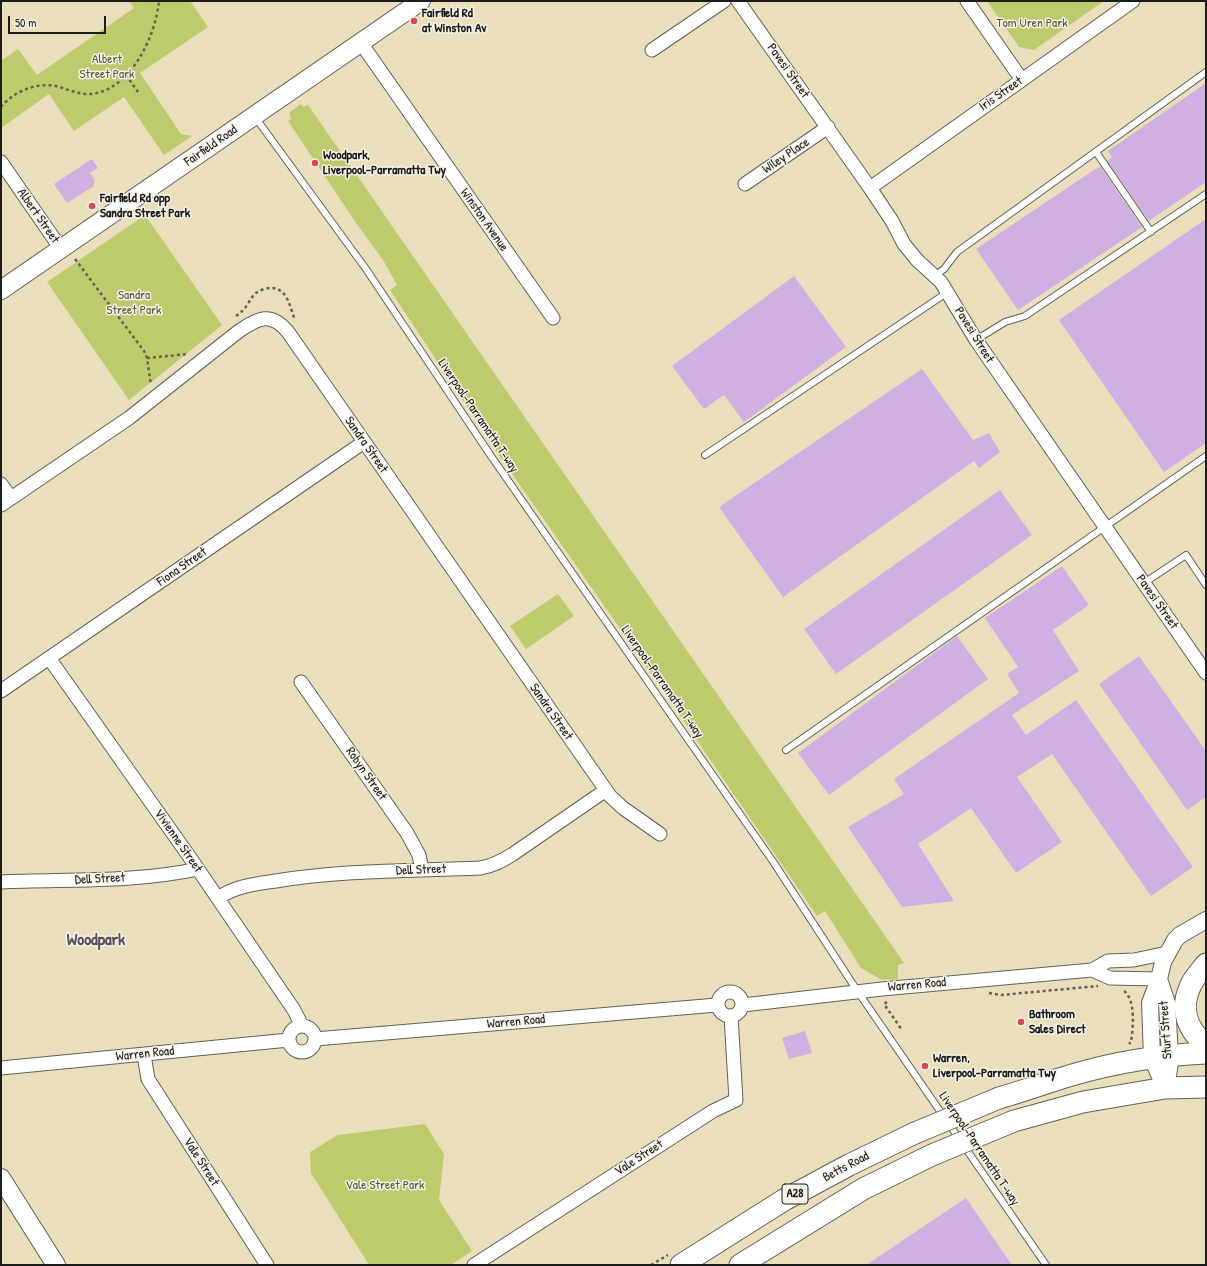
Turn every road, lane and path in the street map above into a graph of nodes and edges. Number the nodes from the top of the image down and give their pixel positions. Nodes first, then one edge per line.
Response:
1 (159, 1) edge
2 (421, 1) edge
3 (724, 1) edge
4 (738, 1) edge
5 (967, 1) edge
6 (1133, 1) edge
7 (361, 43) junction
8 (652, 50) dead end
9 (1206, 72) edge
10 (126, 75) junction
11 (1022, 80) junction
12 (138, 92) dead end
13 (1, 107) edge
14 (254, 116) junction
15 (828, 127) junction
16 (1096, 152) junction
17 (1, 162) edge
18 (745, 184) dead end
19 (870, 188) junction
20 (1206, 194) edge
21 (1151, 232) junction
22 (68, 254) junction
23 (935, 276) junction
24 (1, 290) edge
25 (948, 292) junction
26 (553, 318) dead end
27 (976, 340) junction
28 (191, 354) dead end
29 (147, 358) junction
30 (153, 399) junction
31 (364, 442) junction
32 (705, 455) dead end
33 (1206, 456) edge
34 (1, 484) edge
35 (6, 501) edge
36 (1104, 526) junction
37 (1144, 583) junction
38 (1206, 585) edge
39 (49, 658) junction
40 (1206, 673) edge
41 (301, 682) dead end
42 (1, 691) edge
43 (786, 750) dead end
44 (606, 790) junction
45 (660, 834) dead end
46 (198, 869) junction
47 (422, 870) junction
48 (1, 882) edge
49 (218, 898) junction
50 (1206, 920) edge
51 (1167, 953) junction
52 (1206, 964) edge
53 (1092, 970) junction
54 (1158, 979) junction
55 (1100, 986) dead end
56 (1121, 989) dead end
57 (858, 992) junction
58 (983, 992) dead end
59 (890, 1001) dead end
60 (717, 1005) junction
61 (743, 1005) junction
62 (731, 1016) junction
63 (302, 1026) junction
64 (902, 1030) dead end
65 (315, 1039) junction
66 (289, 1040) junction
67 (1131, 1042) dead end
68 (1206, 1045) edge
69 (1206, 1053) edge
70 (144, 1055) junction
71 (1161, 1057) junction
72 (1, 1068) edge
73 (1206, 1087) edge
74 (1165, 1088) junction
75 (1, 1178) edge
76 (56, 1265) edge
77 (267, 1265) edge
78 (474, 1265) edge
79 (680, 1265) edge
80 (740, 1265) edge
81 (1046, 1265) edge

1 - 10 path
2 - 7 main road, Fairfield Road
3 - 8 street
4 - 15 street, Pavesi Street
5 - 11 street
6 - 11 street, Iris Street
7 - 14 main road, Fairfield Road
7 - 26 street, Winston Avenue
9 - 16 lane
10 - 12 path
10 - 13 path
11 - 19 street, Iris Street
14 - 22 main road, Fairfield Road
14 - 57 lane, Liverpool–Parramatta T-way
15 - 18 street, Wiley Place
15 - 19 street, Pavesi Street
16 - 21 lane
16 - 23 lane
17 - 22 street, Albert Street
19 - 23 street, Pavesi Street
20 - 21 lane
21 - 27 lane
22 - 24 main road, Fairfield Road
22 - 29 path
23 - 25 street, Pavesi Street
25 - 27 street, Pavesi Street
25 - 32 lane
27 - 36 street, Pavesi Street
28 - 29 path
29 - 30 path
30 - 31 street, Sandra Street
30 - 35 street, Sandra Street
31 - 39 street, Fiona Street
31 - 44 street, Sandra Street
33 - 36 lane
34 - 35 street
36 - 37 street, Pavesi Street
36 - 43 lane
37 - 38 lane
37 - 40 street, Pavesi Street
39 - 42 street, Fiona Street
39 - 46 street, Vivienne Street
41 - 47 street, Robyn Street
44 - 45 street, Sandra Street
44 - 47 street, Dell Street
46 - 48 street, Dell Street
46 - 49 street, Vivienne Street
47 - 49 street, Dell Street
49 - 63 street, Vivienne Street
50 - 51 street, Sturt Street
51 - 53 street, Warren Road
51 - 54 street, Sturt Street
52 - 68 highway
53 - 54 street, Warren Road
53 - 57 street, Warren Road
54 - 71 street, Sturt Street
55 - 58 path
56 - 67 path
57 - 61 street, Warren Road
57 - 81 lane, Liverpool–Parramatta T-way
59 - 64 path
60 - 61 street
60 - 62 street
60 - 65 street, Warren Road
61 - 62 street
62 - 78 street, Vale Street
63 - 65 street
63 - 66 street
65 - 66 street
66 - 70 street, Warren Road
69 - 71 highway, A28
70 - 72 street, Warren Road
70 - 77 street, Vale Street
71 - 74 main road, Sturt Street
71 - 79 highway, Betts Road / A28, bridge
73 - 74 highway, A28
74 - 80 highway, A28, bridge
75 - 76 main road

